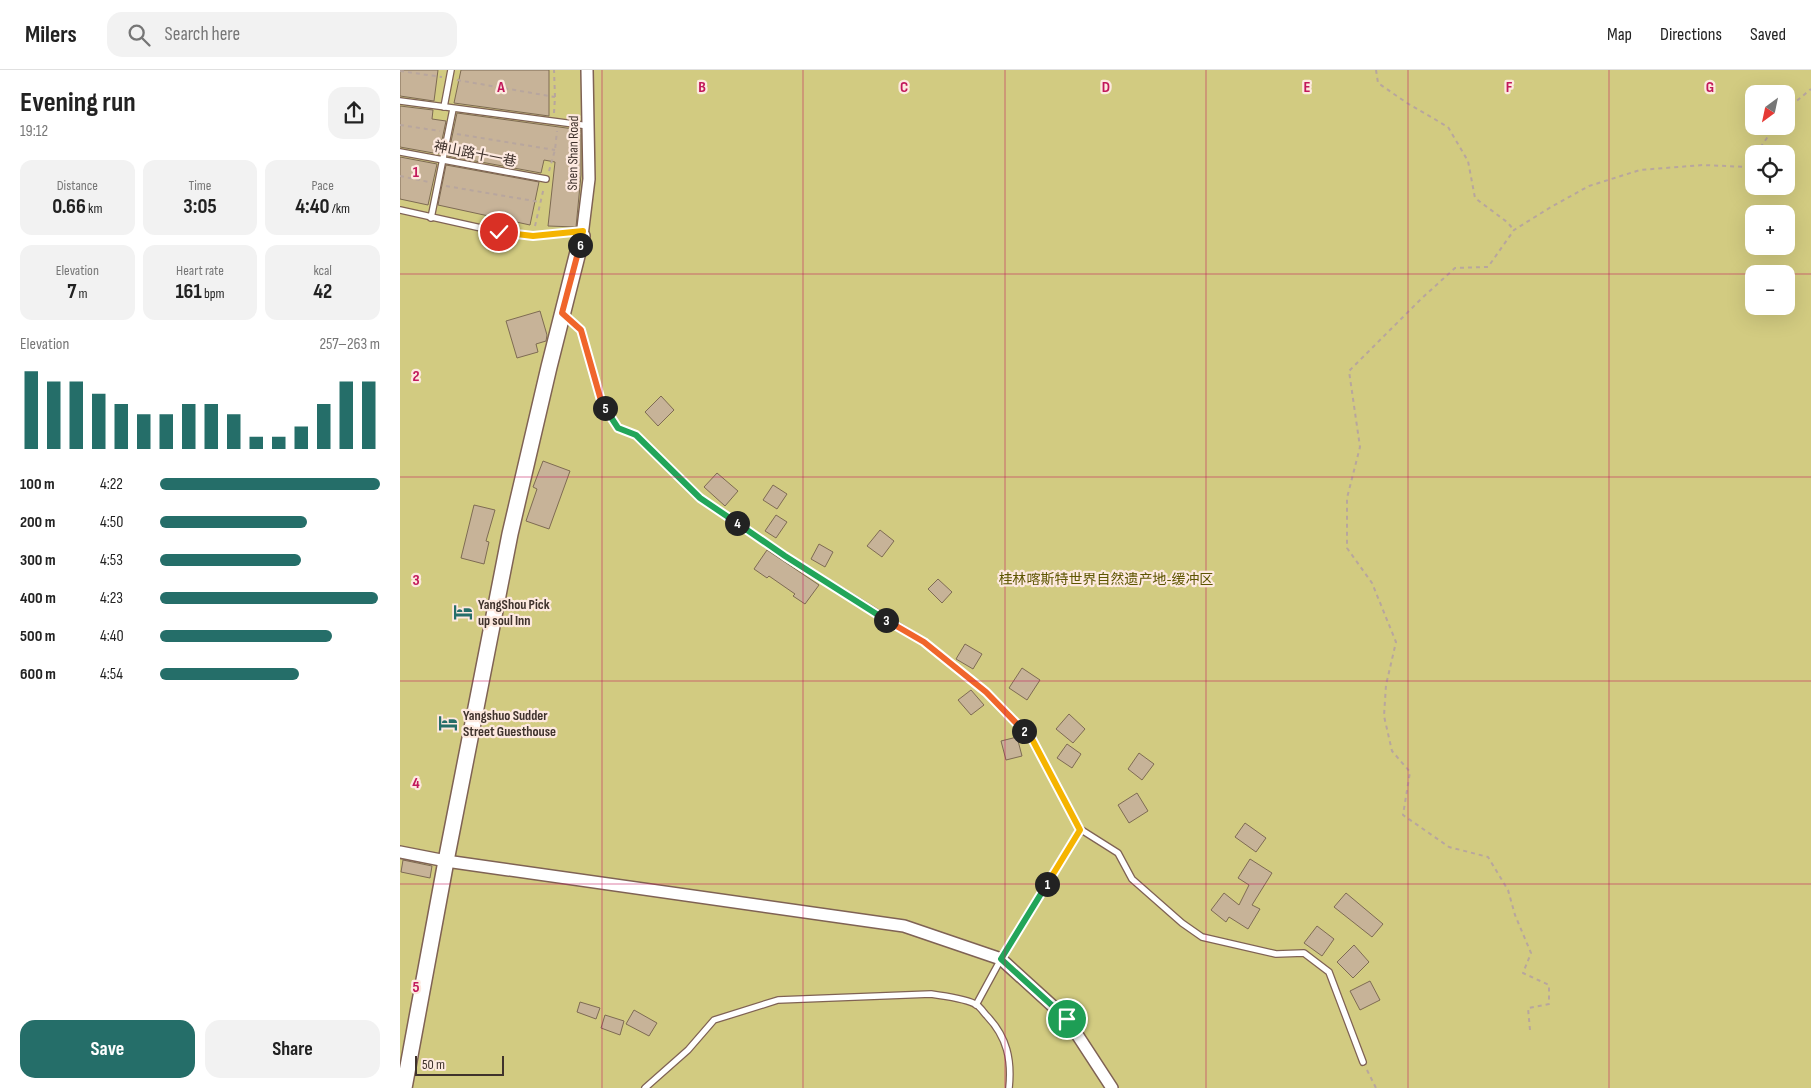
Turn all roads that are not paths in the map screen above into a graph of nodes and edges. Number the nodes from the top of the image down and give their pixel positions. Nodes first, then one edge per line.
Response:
1 (451, 70) edge
2 (587, 70) edge
3 (400, 102) edge
4 (444, 107) junction
5 (453, 109) junction
6 (589, 126) junction
7 (400, 152) edge
8 (443, 160) junction
9 (546, 179) road end
10 (400, 210) edge
11 (431, 218) junction
12 (582, 234) junction
13 (562, 313) junction
14 (1080, 830) junction
15 (400, 852) edge
16 (446, 861) junction
17 (1001, 959) junction
18 (976, 1005) junction
19 (1363, 1062) road end
20 (404, 1088) edge
21 (645, 1088) edge
22 (1009, 1088) edge
23 (1112, 1088) edge

1 - 4 lane
2 - 6 street, Shen Shan Road
3 - 4 lane
4 - 5 lane
5 - 6 lane
5 - 8 lane
6 - 12 street, Shen Shan Road
7 - 8 lane, 神山路十一巷
8 - 9 lane, 神山路十一巷
8 - 11 lane
10 - 11 lane
11 - 12 lane
12 - 13 main road
13 - 14 lane
13 - 16 main road
14 - 17 lane
14 - 19 lane
15 - 16 street
16 - 17 street
16 - 20 main road
17 - 18 lane
17 - 23 street
18 - 21 lane
18 - 22 lane

